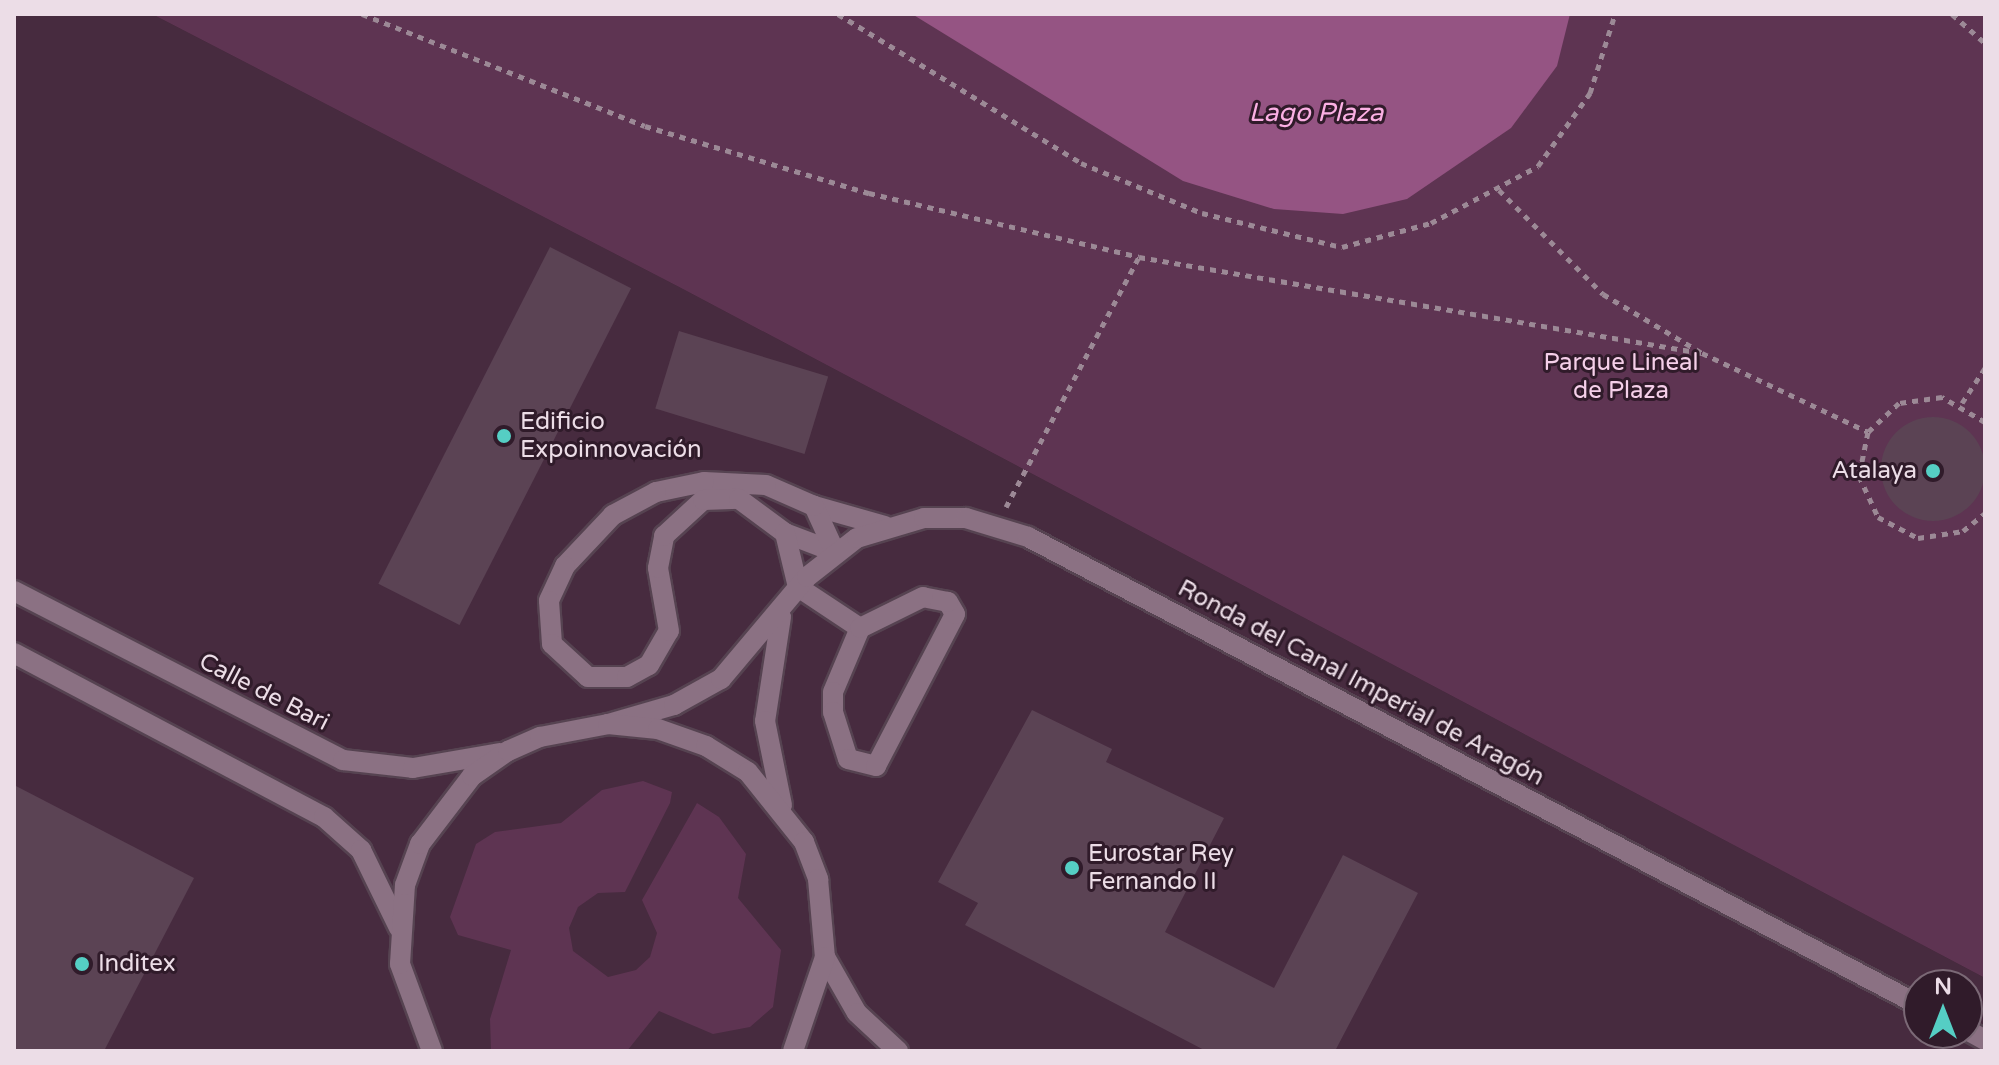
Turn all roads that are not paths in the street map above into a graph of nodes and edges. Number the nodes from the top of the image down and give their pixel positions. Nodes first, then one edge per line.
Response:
1 (814, 506) junction
2 (885, 526) junction
3 (785, 533) junction
4 (835, 552) junction
5 (798, 587) junction
6 (14, 591) edge
7 (783, 609) junction
8 (860, 628) junction
9 (14, 653) edge
10 (608, 724) junction
11 (508, 751) junction
12 (783, 809) junction
13 (399, 928) junction
14 (825, 957) junction
15 (1903, 997) edge
16 (432, 1051) edge
17 (793, 1051) edge
18 (898, 1051) edge

1 - 2 street
1 - 3 street
1 - 4 street
2 - 4 street, Ronda del Canal Imperial de Aragón
2 - 15 street, Ronda del Canal Imperial de Aragón
3 - 4 street
3 - 5 street
4 - 5 street, Ronda del Canal Imperial de Aragón
5 - 7 street, Ronda del Canal Imperial de Aragón
5 - 8 street
6 - 11 street, Calle de Bari
7 - 10 street, Ronda del Canal Imperial de Aragón
7 - 12 street, Ronda del Canal Imperial de Aragón
8 - 8 street
9 - 13 street
10 - 11 street, Ronda del Canal Imperial de Aragón
10 - 12 street
11 - 13 street
12 - 14 street
13 - 16 street
14 - 17 street
14 - 18 street

